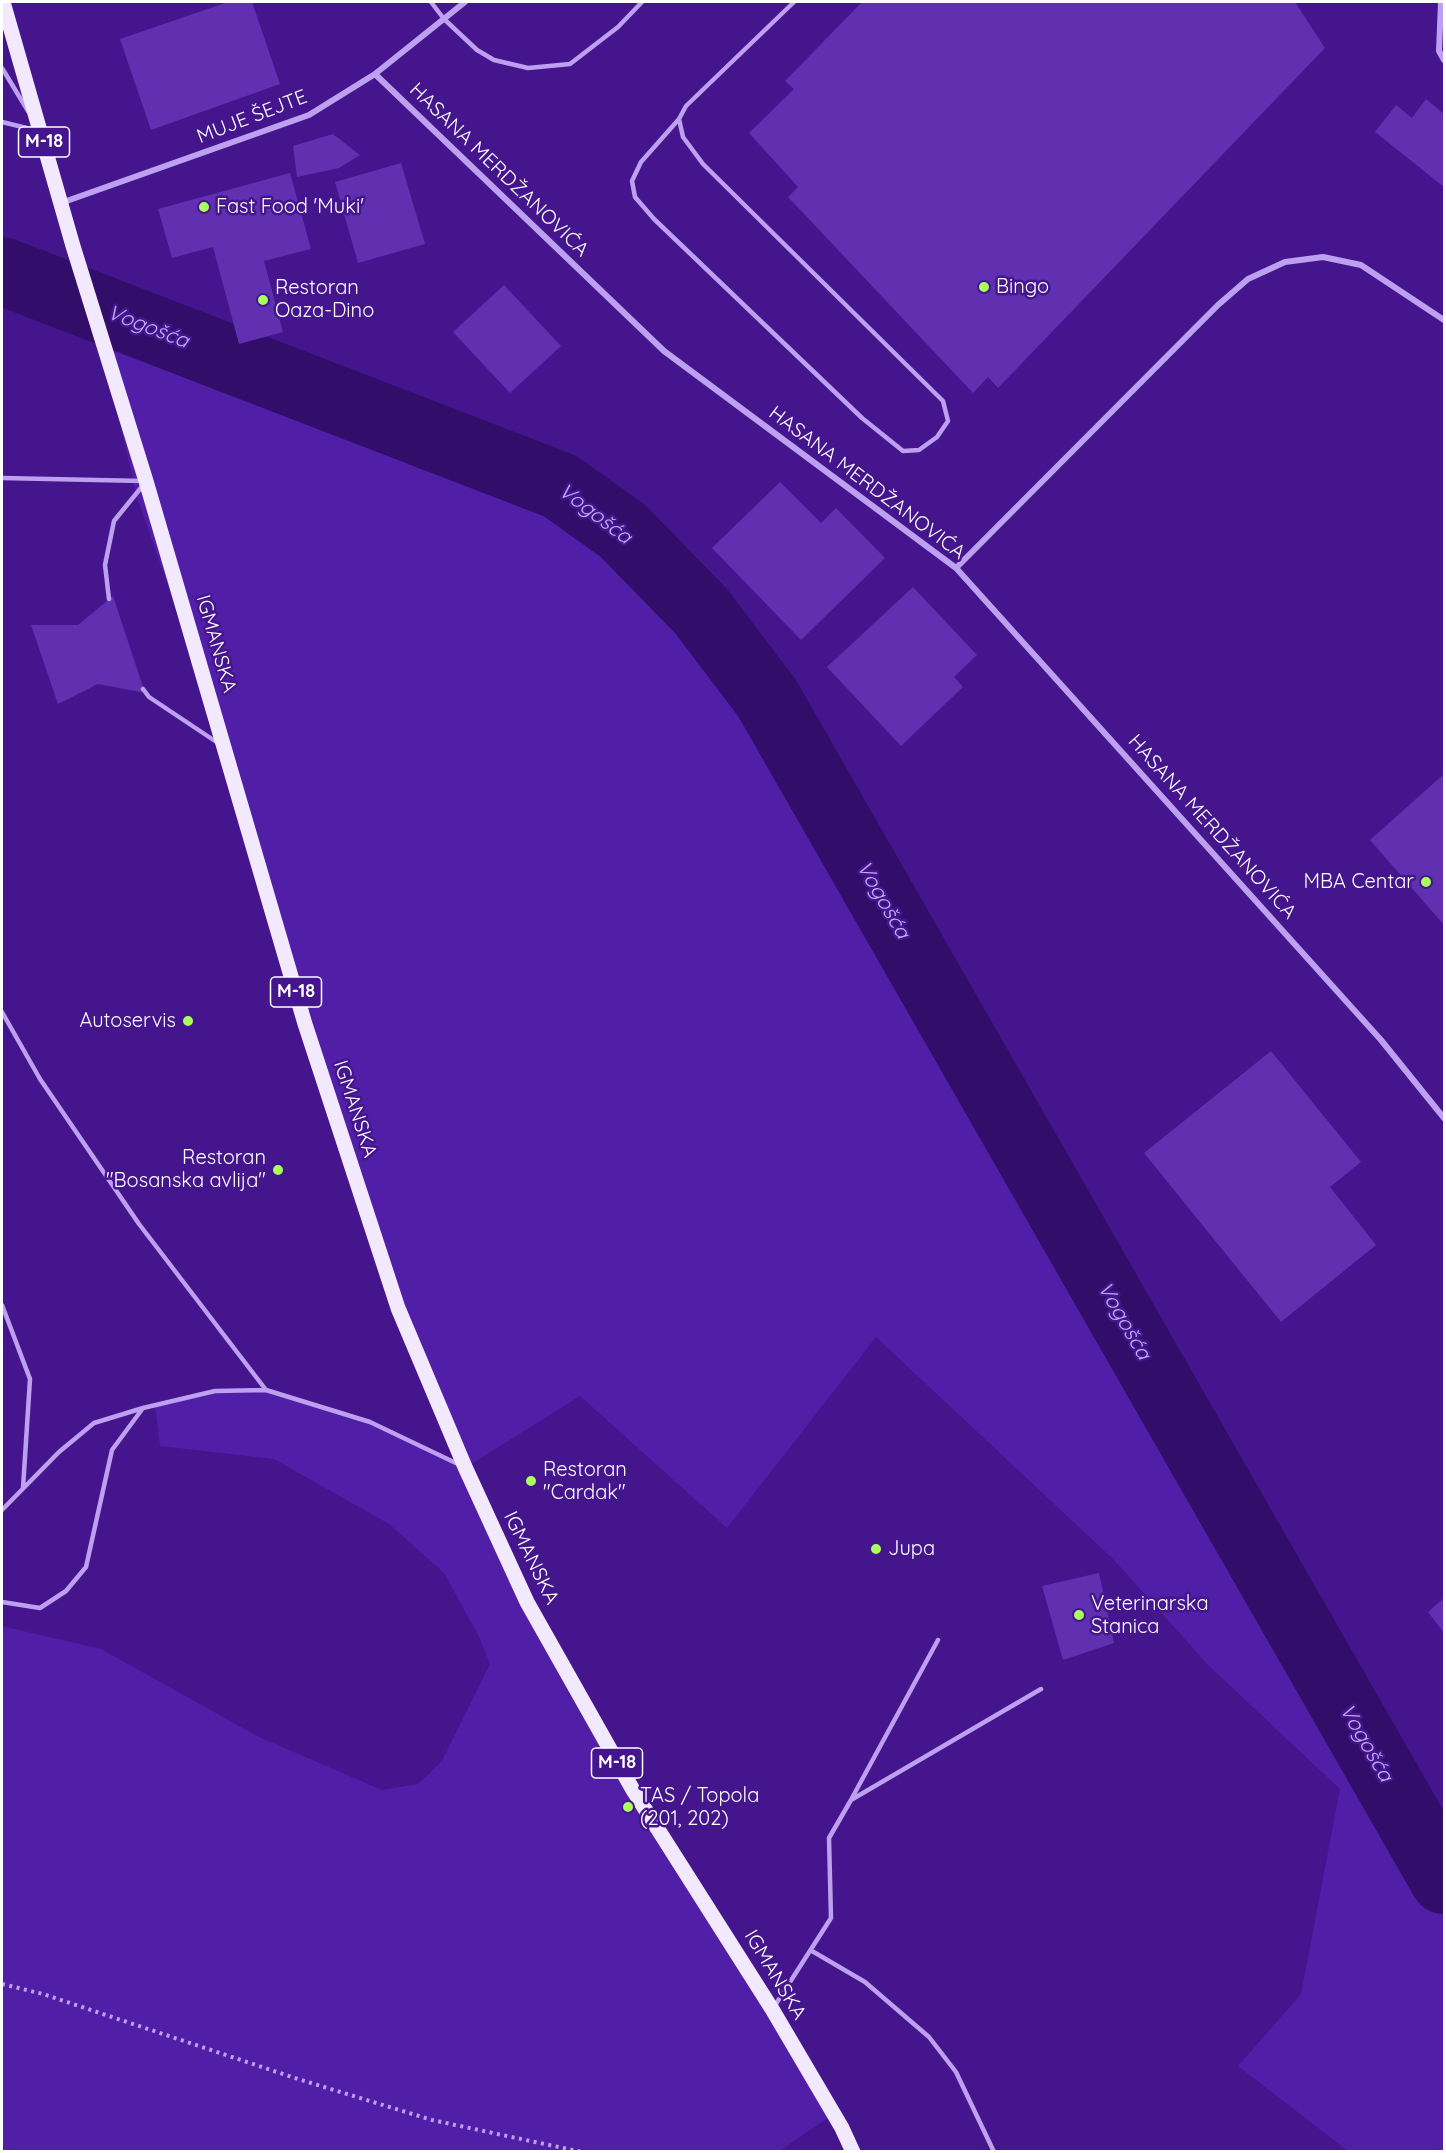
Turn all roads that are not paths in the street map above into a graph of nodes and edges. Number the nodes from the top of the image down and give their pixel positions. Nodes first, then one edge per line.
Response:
1 (3, 2) edge
2 (431, 2) edge
3 (465, 2) edge
4 (642, 2) edge
5 (794, 2) edge
6 (1441, 2) edge
7 (444, 19) junction
8 (1444, 60) edge
9 (2, 68) edge
10 (375, 74) junction
11 (679, 120) junction
12 (2, 122) edge
13 (41, 131) junction
14 (60, 204) junction
15 (1444, 320) edge
16 (2, 478) edge
17 (146, 482) junction
18 (956, 568) junction
19 (110, 599) dead end
20 (143, 689) dead end
21 (224, 747) junction
22 (2, 1012) edge
23 (1444, 1118) edge
24 (2, 1305) edge
25 (266, 1390) junction
26 (143, 1408) junction
27 (465, 1467) junction
28 (23, 1488) junction
29 (2, 1510) edge
30 (2, 1602) edge
31 (938, 1640) dead end
32 (1041, 1689) dead end
33 (851, 1800) junction
34 (812, 1951) junction
35 (772, 2009) junction
36 (853, 2151) edge
37 (994, 2151) edge

1 - 13 main road, IGMANSKA / M-18
2 - 7 lane
3 - 7 street, MUJE ŠEJTE
4 - 7 lane
5 - 11 lane
6 - 8 street
7 - 10 street, MUJE ŠEJTE
9 - 13 lane
10 - 14 street, MUJE ŠEJTE
10 - 18 street, HASANA MERDŽANOVIĆA
11 - 11 lane
12 - 13 lane
13 - 14 main road, IGMANSKA / M-18
14 - 17 main road, IGMANSKA / M-18
15 - 18 street
16 - 17 lane
17 - 19 lane
17 - 21 main road, IGMANSKA / M-18
18 - 23 street, HASANA MERDŽANOVIĆA
20 - 21 lane
21 - 27 main road, IGMANSKA / M-18
22 - 25 lane
24 - 28 lane
25 - 26 lane
25 - 27 lane
26 - 28 lane
26 - 30 lane
27 - 35 main road, IGMANSKA / M-18
28 - 29 lane
31 - 33 lane
32 - 33 lane
33 - 34 lane
34 - 35 lane
34 - 37 lane
35 - 36 main road, IGMANSKA / M-18

